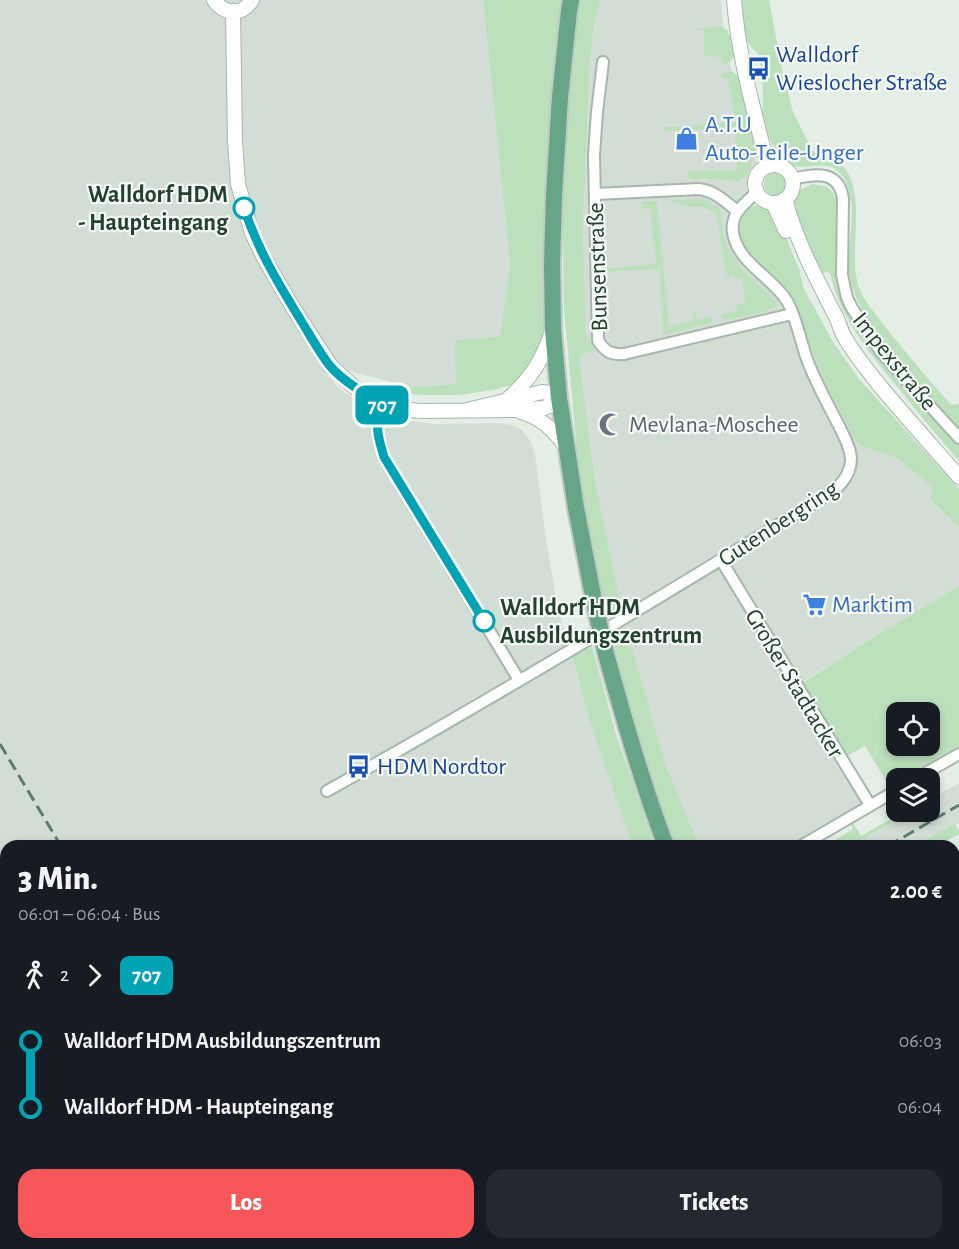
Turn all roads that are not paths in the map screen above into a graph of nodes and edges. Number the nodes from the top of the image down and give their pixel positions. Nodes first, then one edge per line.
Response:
1 (214, 0) edge
2 (252, 0) edge
3 (734, 0) edge
4 (569, 4) edge
5 (233, 12) junction
6 (603, 62) dead end
7 (769, 166) junction
8 (792, 179) junction
9 (757, 192) junction
10 (595, 194) junction
11 (779, 201) junction
12 (737, 211) junction
13 (792, 314) junction
14 (553, 330) junction
15 (559, 398) junction
16 (382, 403) junction
17 (509, 405) junction
18 (959, 438) edge
19 (567, 447) junction
20 (959, 477) edge
21 (721, 560) junction
22 (519, 680) junction
23 (959, 754) edge
24 (934, 768) edge
25 (327, 791) dead end
26 (886, 797) edge
27 (870, 806) junction
28 (664, 840) edge
29 (811, 840) edge

1 - 5 street
2 - 5 street
3 - 7 street
4 - 14 main road
5 - 16 street
6 - 10 street, Bunsenstraße
7 - 8 street
7 - 9 street
8 - 11 street
8 - 18 street, Impexstraße
9 - 11 street
9 - 12 street
10 - 12 street
10 - 13 street, Bunsenstraße
11 - 20 street
12 - 13 street, Gutenbergring
13 - 21 street, Gutenbergring
14 - 15 main road
14 - 17 street
15 - 17 street
15 - 19 main road
16 - 17 street
16 - 22 street
17 - 19 street
19 - 28 main road, bridge
21 - 22 street, Gutenbergring
21 - 27 street, Großer Stadtacker
22 - 25 street, Gutenbergring
23 - 24 street
26 - 27 street
27 - 29 street

